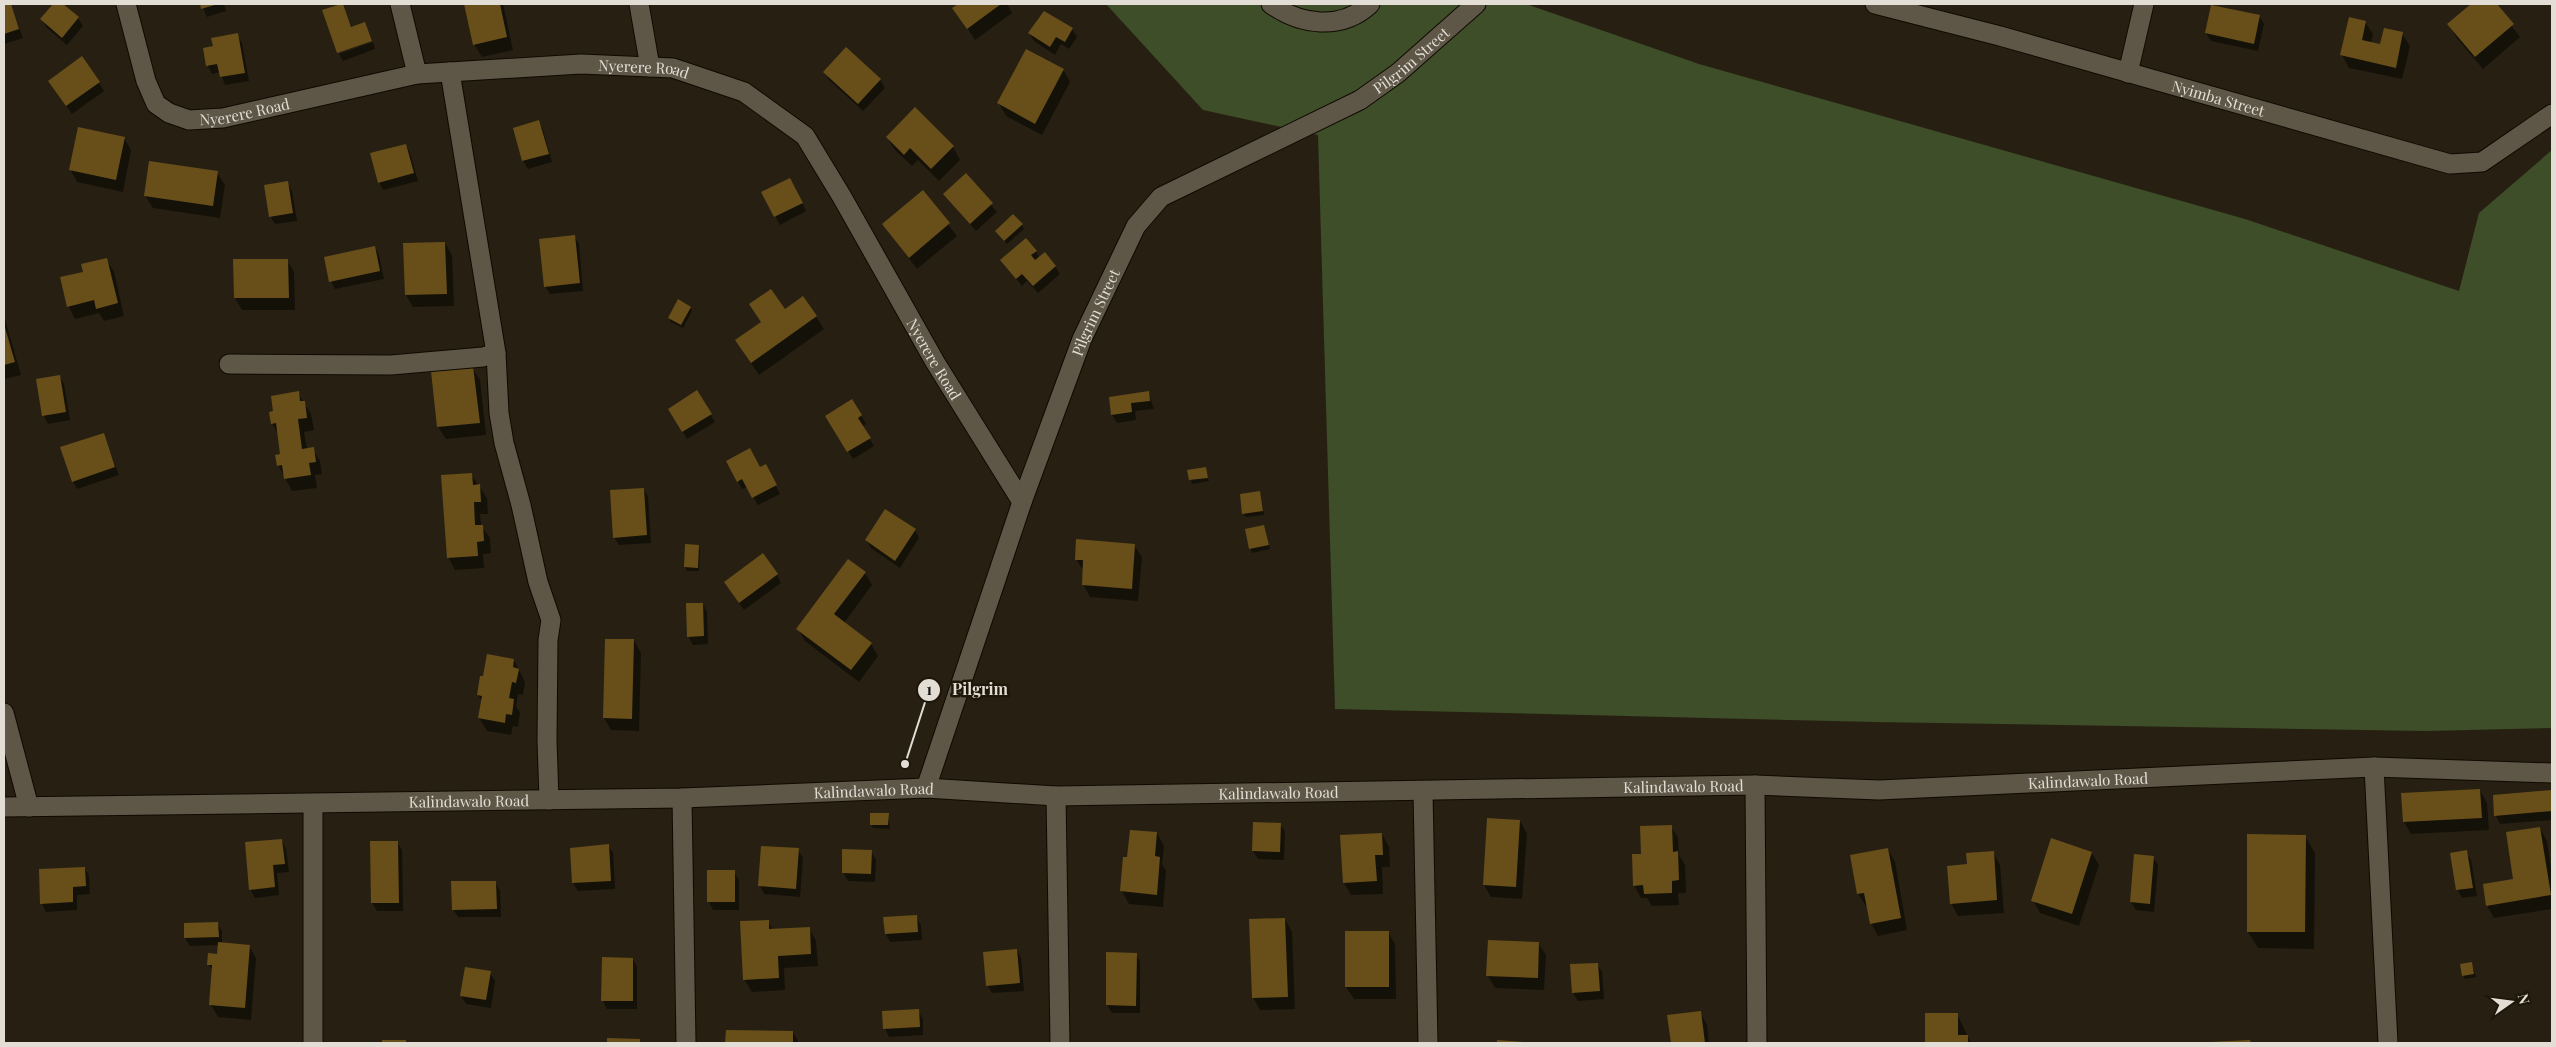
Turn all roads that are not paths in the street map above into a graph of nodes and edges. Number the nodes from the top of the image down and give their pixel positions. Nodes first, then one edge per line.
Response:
1 (126, 4) edge
2 (400, 4) edge
3 (639, 4) edge
4 (1270, 4) edge
5 (1370, 4) edge
6 (1476, 4) edge
7 (1875, 4) edge
8 (2144, 4) edge
9 (650, 67) junction
10 (450, 72) junction
11 (2128, 73) junction
12 (417, 74) junction
13 (2552, 114) edge
14 (496, 353) junction
15 (229, 364) dead end
16 (1022, 502) junction
17 (4, 713) edge
18 (2374, 768) junction
19 (2552, 773) edge
20 (1755, 785) junction
21 (926, 788) junction
22 (1423, 792) junction
23 (1056, 796) junction
24 (682, 798) junction
25 (549, 800) junction
26 (313, 804) junction
27 (4, 807) edge
28 (29, 807) junction
29 (313, 1043) edge
30 (686, 1043) edge
31 (1060, 1043) edge
32 (1428, 1043) edge
33 (1757, 1043) edge
34 (2388, 1043) edge

1 - 12 street, Nyerere Road
2 - 12 street
3 - 9 street
4 - 5 street
6 - 16 street, Pilgrim Street
7 - 11 street, Nyimba Street
8 - 11 street
9 - 10 street, Nyerere Road
9 - 16 street, Nyerere Road
10 - 12 street, Nyerere Road
10 - 14 street
11 - 13 street, Nyimba Street
14 - 15 street
14 - 25 street
16 - 21 street, Pilgrim Street
17 - 28 street
18 - 19 street, Kalindawalo Road
18 - 20 street, Kalindawalo Road
18 - 34 street
20 - 22 street, Kalindawalo Road
20 - 33 street
21 - 23 street, Kalindawalo Road
21 - 24 street, Kalindawalo Road
22 - 23 street, Kalindawalo Road
22 - 32 street
23 - 31 street
24 - 25 street, Kalindawalo Road
24 - 30 street
25 - 26 street, Kalindawalo Road
26 - 28 street, Kalindawalo Road
26 - 29 street
27 - 28 street, Kalindawalo Road

